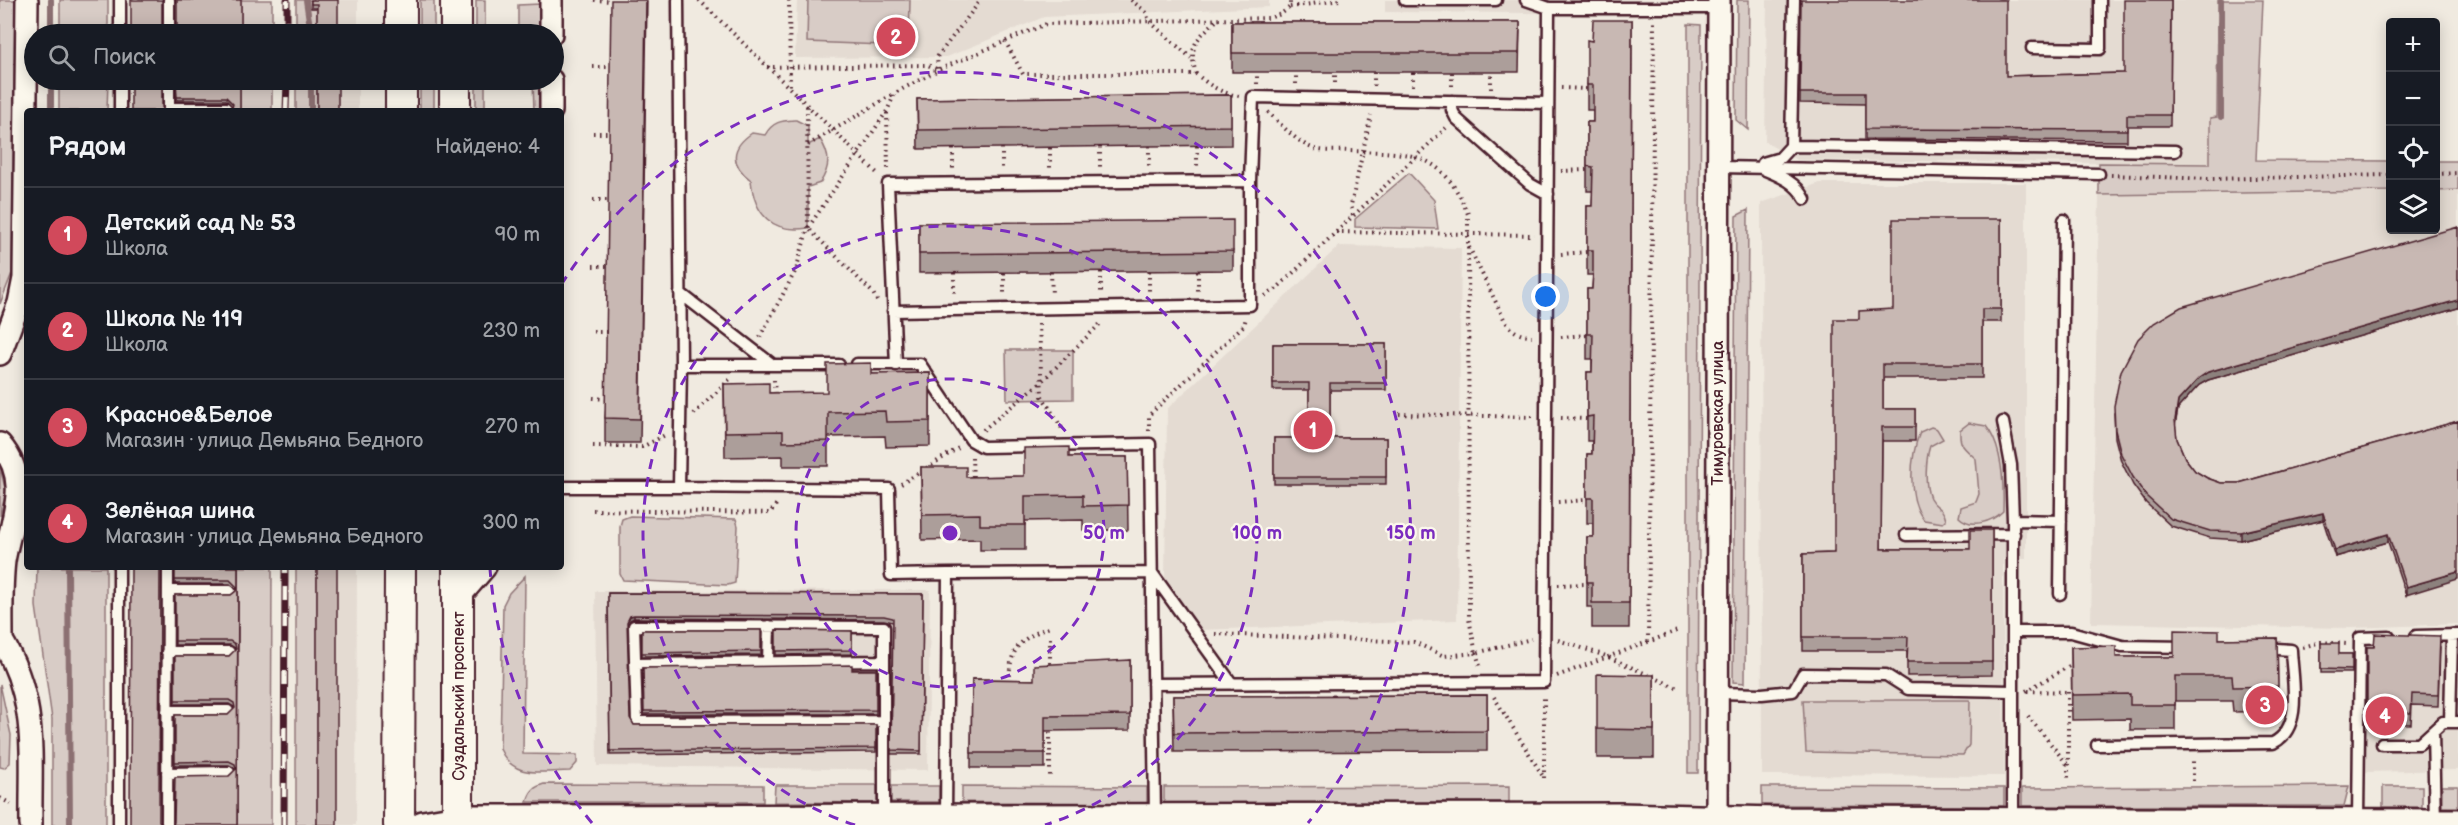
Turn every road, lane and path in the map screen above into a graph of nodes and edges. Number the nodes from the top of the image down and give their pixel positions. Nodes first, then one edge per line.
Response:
1 (27, 0) edge
2 (120, 0) edge
3 (169, 0) edge
4 (401, 0) edge
5 (456, 0) edge
6 (551, 0) edge
7 (594, 0) edge
8 (678, 0) edge
9 (699, 0) edge
10 (789, 0) edge
11 (981, 0) edge
12 (1131, 0) edge
13 (1290, 0) edge
14 (1340, 0) edge
15 (1405, 0) edge
16 (1496, 0) edge
17 (1526, 0) edge
18 (1794, 0) edge
19 (2100, 0) edge
20 (611, 1) edge
21 (1719, 4) edge
22 (1290, 7) junction
23 (1549, 8) junction
24 (1654, 9) junction
25 (1217, 20) junction
26 (1149, 21) junction
27 (27, 24) edge
28 (120, 24) edge
29 (169, 24) edge
30 (401, 24) edge
31 (456, 24) edge
32 (551, 24) edge
33 (1005, 41) junction
34 (2032, 48) dead end
35 (1191, 58) junction
36 (593, 67) dead end
37 (610, 67) edge
38 (767, 67) junction
39 (789, 67) junction
40 (938, 70) junction
41 (1196, 74) junction
42 (1549, 88) junction
43 (790, 89) junction
44 (1587, 89) edge
45 (26, 90) edge
46 (120, 90) edge
47 (169, 90) edge
48 (401, 90) edge
49 (455, 90) edge
50 (551, 90) edge
51 (895, 93) junction
52 (1253, 97) junction
53 (1374, 99) junction
54 (1452, 101) junction
55 (1548, 103) junction
56 (807, 105) junction
57 (26, 108) edge
58 (120, 108) edge
59 (169, 108) edge
60 (401, 108) edge
61 (455, 108) edge
62 (551, 108) edge
63 (887, 111) junction
64 (1456, 118) junction
65 (832, 130) junction
66 (593, 133) dead end
67 (610, 133) edge
68 (808, 146) junction
69 (1149, 146) edge
70 (1197, 146) edge
71 (1791, 146) junction
72 (1100, 147) edge
73 (1050, 148) edge
74 (1364, 152) junction
75 (2175, 152) dead end
76 (858, 153) junction
77 (1416, 156) junction
78 (1754, 166) junction
79 (1719, 167) junction
80 (1587, 170) edge
81 (1548, 171) junction
82 (2458, 173) edge
83 (2099, 174) joint
84 (2440, 174) edge
85 (2386, 175) edge
86 (1197, 181) junction
87 (1250, 181) junction
88 (1051, 182) junction
89 (1100, 182) junction
90 (1149, 182) junction
91 (888, 184) junction
92 (1548, 194) junction
93 (1805, 199) dead end
94 (593, 200) dead end
95 (608, 200) edge
96 (1353, 215) junction
97 (2064, 220) dead end
98 (808, 228) junction
99 (1336, 232) junction
100 (1468, 233) junction
101 (1547, 235) junction
102 (1468, 245) junction
103 (1587, 252) edge
104 (1547, 255) junction
105 (593, 266) dead end
106 (608, 266) edge
107 (1149, 271) edge
108 (1198, 271) edge
109 (1051, 272) edge
110 (1101, 272) edge
111 (954, 273) edge
112 (1004, 273) edge
113 (24, 278) edge
114 (680, 293) junction
115 (1250, 305) junction
116 (1149, 306) junction
117 (1198, 306) junction
118 (1101, 307) junction
119 (1118, 307) junction
120 (1004, 308) junction
121 (1038, 308) junction
122 (1052, 308) junction
123 (954, 309) junction
124 (879, 311) dead end
125 (893, 311) junction
126 (593, 332) dead end
127 (607, 332) edge
128 (1587, 335) edge
129 (1546, 336) junction
130 (752, 351) junction
131 (0, 354) edge
132 (681, 364) junction
133 (745, 364) junction
134 (774, 365) junction
135 (896, 365) junction
136 (1041, 382) junction
137 (593, 399) dead end
138 (606, 399) edge
139 (775, 400) edge
140 (1399, 414) dead end
141 (1470, 416) junction
142 (1545, 418) junction
143 (1587, 419) edge
144 (2003, 422) dead end
145 (680, 428) junction
146 (970, 440) junction
147 (1, 443) edge
148 (1072, 444) junction
149 (1150, 444) junction
150 (593, 446) dead end
151 (973, 485) edge
152 (564, 487) edge
153 (679, 488) junction
154 (787, 489) junction
155 (889, 489) junction
156 (1587, 500) edge
157 (1545, 502) junction
158 (593, 510) dead end
159 (2013, 520) junction
160 (2061, 521) junction
161 (5, 533) edge
162 (2014, 534) junction
163 (1906, 535) dead end
164 (119, 570) edge
165 (168, 570) edge
166 (400, 570) edge
167 (458, 570) edge
168 (482, 570) edge
169 (1152, 573) junction
170 (948, 574) junction
171 (1587, 584) edge
172 (1544, 585) junction
173 (168, 591) junction
174 (230, 591) dead end
175 (2060, 594) dead end
176 (459, 597) junction
177 (769, 626) junction
178 (1050, 627) dead end
179 (1680, 630) dead end
180 (2013, 632) junction
181 (1196, 633) junction
182 (2455, 635) edge
183 (1543, 636) junction
184 (1, 638) edge
185 (1050, 638) dead end
186 (1648, 642) junction
187 (2360, 644) junction
188 (2201, 647) edge
189 (2254, 648) edge
190 (2291, 650) junction
191 (167, 652) junction
192 (229, 652) edge
193 (1476, 653) junction
194 (1606, 656) junction
195 (883, 661) junction
196 (768, 662) junction
197 (635, 664) junction
198 (2072, 665) edge
199 (1050, 673) edge
200 (1545, 682) junction
201 (1485, 683) junction
202 (1153, 684) junction
203 (1232, 684) junction
204 (1008, 686) edge
205 (1680, 689) dead end
206 (2026, 692) junction
207 (1718, 693) junction
208 (2012, 694) junction
209 (167, 711) junction
210 (228, 711) edge
211 (1050, 719) edge
212 (883, 721) junction
213 (2454, 722) edge
214 (2433, 731) junction
215 (2193, 744) junction
216 (2382, 744) dead end
217 (2097, 745) dead end
218 (2068, 764) junction
219 (229, 772) edge
220 (167, 773) junction
221 (1050, 776) dead end
222 (2193, 781) dead end
223 (2068, 782) dead end
224 (1530, 821) edge
225 (458, 822) edge
226 (820, 822) edge
227 (884, 822) edge
228 (946, 822) edge
229 (1155, 822) edge
230 (1717, 822) edge
231 (1872, 823) edge
232 (2013, 823) edge
233 (2446, 823) edge
234 (2115, 824) edge
235 (2359, 824) edge
236 (31, 825) edge
237 (119, 825) edge
238 (167, 825) edge
239 (399, 825) edge
240 (423, 825) edge

1 - 27 street
2 - 28 lane
3 - 29 lane
4 - 30 main road
5 - 31 main road
6 - 32 street
7 - 20 path
8 - 114 lane
9 - 38 path
10 - 39 path
11 - 40 path
12 - 26 path
13 - 22 path
14 - 22 path
15 - 16 lane
17 - 23 lane
18 - 71 lane
19 - 34 lane
21 - 24 lane
21 - 79 street, Тимуровская улица
22 - 25 path
23 - 24 lane
23 - 42 lane
24 - 186 path
25 - 26 path
25 - 35 path
26 - 33 path
26 - 35 path
33 - 40 path
33 - 41 path
35 - 41 path
36 - 37 path
38 - 39 path
38 - 43 path
39 - 40 path
39 - 43 path
40 - 51 path
41 - 52 path
42 - 44 path
42 - 55 lane
43 - 56 path
45 - 57 street
46 - 58 lane
47 - 59 lane
48 - 60 main road
49 - 61 main road
50 - 62 street
51 - 63 path
51 - 65 path
52 - 53 lane
52 - 74 path
52 - 87 lane
53 - 54 lane
53 - 74 path
54 - 55 lane
54 - 64 lane
55 - 81 lane
56 - 65 path
56 - 68 path
63 - 76 path
63 - 91 path
64 - 77 path
64 - 92 lane
65 - 68 path
65 - 76 path
66 - 67 path
68 - 98 path
69 - 90 path
70 - 86 path
71 - 75 lane
71 - 78 lane
72 - 89 path
73 - 88 path
74 - 77 path
74 - 96 path
76 - 91 path
76 - 98 path
77 - 96 path
77 - 100 path
78 - 79 lane
78 - 83 lane
78 - 93 lane
79 - 207 street, Тимуровская улица
80 - 81 path
81 - 92 lane
82 - 84 path
83 - 85 path
86 - 87 lane
86 - 90 lane
87 - 115 lane
88 - 89 lane
88 - 91 lane
89 - 90 lane
91 - 125 lane
92 - 101 lane
94 - 95 path
96 - 99 path
97 - 160 lane
98 - 124 path
98 - 130 path
99 - 100 path
99 - 115 path
100 - 101 path
100 - 102 path
101 - 104 lane
102 - 129 path
102 - 141 path
103 - 104 path
104 - 129 lane
105 - 106 path
107 - 116 path
108 - 117 path
109 - 122 path
110 - 118 path
111 - 123 path
112 - 120 path
113 - 131 street
114 - 130 lane
114 - 132 lane
115 - 117 lane
115 - 149 path
116 - 117 lane
116 - 119 lane
118 - 119 lane
118 - 122 lane
119 - 136 path
120 - 121 lane
120 - 123 lane
121 - 122 lane
121 - 136 path
123 - 125 lane
125 - 135 lane
126 - 127 path
128 - 129 path
129 - 142 lane
130 - 134 lane
132 - 133 lane
132 - 145 lane
133 - 134 lane
133 - 145 path
134 - 135 lane
134 - 139 path
135 - 146 lane
136 - 146 path
136 - 148 path
137 - 138 path
140 - 141 path
141 - 142 path
141 - 193 path
142 - 143 path
142 - 157 lane
144 - 159 lane
145 - 150 path
145 - 153 lane
146 - 148 lane
146 - 151 path
146 - 155 path
147 - 161 street
148 - 149 lane
149 - 169 lane
152 - 153 lane
153 - 154 lane
154 - 155 lane
154 - 158 path
155 - 170 lane
156 - 157 path
157 - 172 lane
159 - 160 lane
159 - 162 lane
160 - 175 lane
161 - 184 street
162 - 163 lane
162 - 180 lane
164 - 237 lane
165 - 173 lane
166 - 239 main road
167 - 176 main road, Суздальский проспект
168 - 176 street
169 - 170 lane
169 - 181 lane
169 - 202 lane
170 - 228 lane
171 - 172 path
172 - 183 lane
173 - 174 lane
173 - 191 lane
176 - 225 main road, Суздальский проспект
177 - 195 lane
177 - 196 lane
177 - 197 lane
178 - 204 path
179 - 186 path
180 - 188 lane
180 - 208 lane
181 - 193 path
181 - 203 lane
182 - 187 lane
182 - 213 lane
183 - 193 path
183 - 194 path
183 - 200 lane
184 - 236 street
185 - 199 path
186 - 194 path
187 - 190 path
187 - 235 lane
189 - 190 lane
190 - 215 lane
191 - 192 lane
191 - 209 lane
193 - 201 path
194 - 200 path
194 - 205 path
195 - 196 lane
195 - 212 lane
196 - 197 lane
197 - 212 lane
198 - 206 path
200 - 201 lane
200 - 201 path
201 - 203 lane
202 - 203 lane
202 - 229 lane
206 - 208 path
206 - 218 path
207 - 208 lane
207 - 230 street, Тимуровская улица
208 - 218 path
208 - 232 lane
209 - 210 lane
209 - 220 lane
211 - 221 path
212 - 227 lane
213 - 214 lane
214 - 216 lane
214 - 233 lane
215 - 217 lane
215 - 222 path
218 - 223 path
219 - 220 lane
220 - 238 lane
224 - 229 street
224 - 230 street
225 - 226 street
225 - 240 street
226 - 227 street
227 - 228 street
228 - 229 street
230 - 231 street
231 - 232 street
232 - 234 street
233 - 235 street
234 - 235 street

